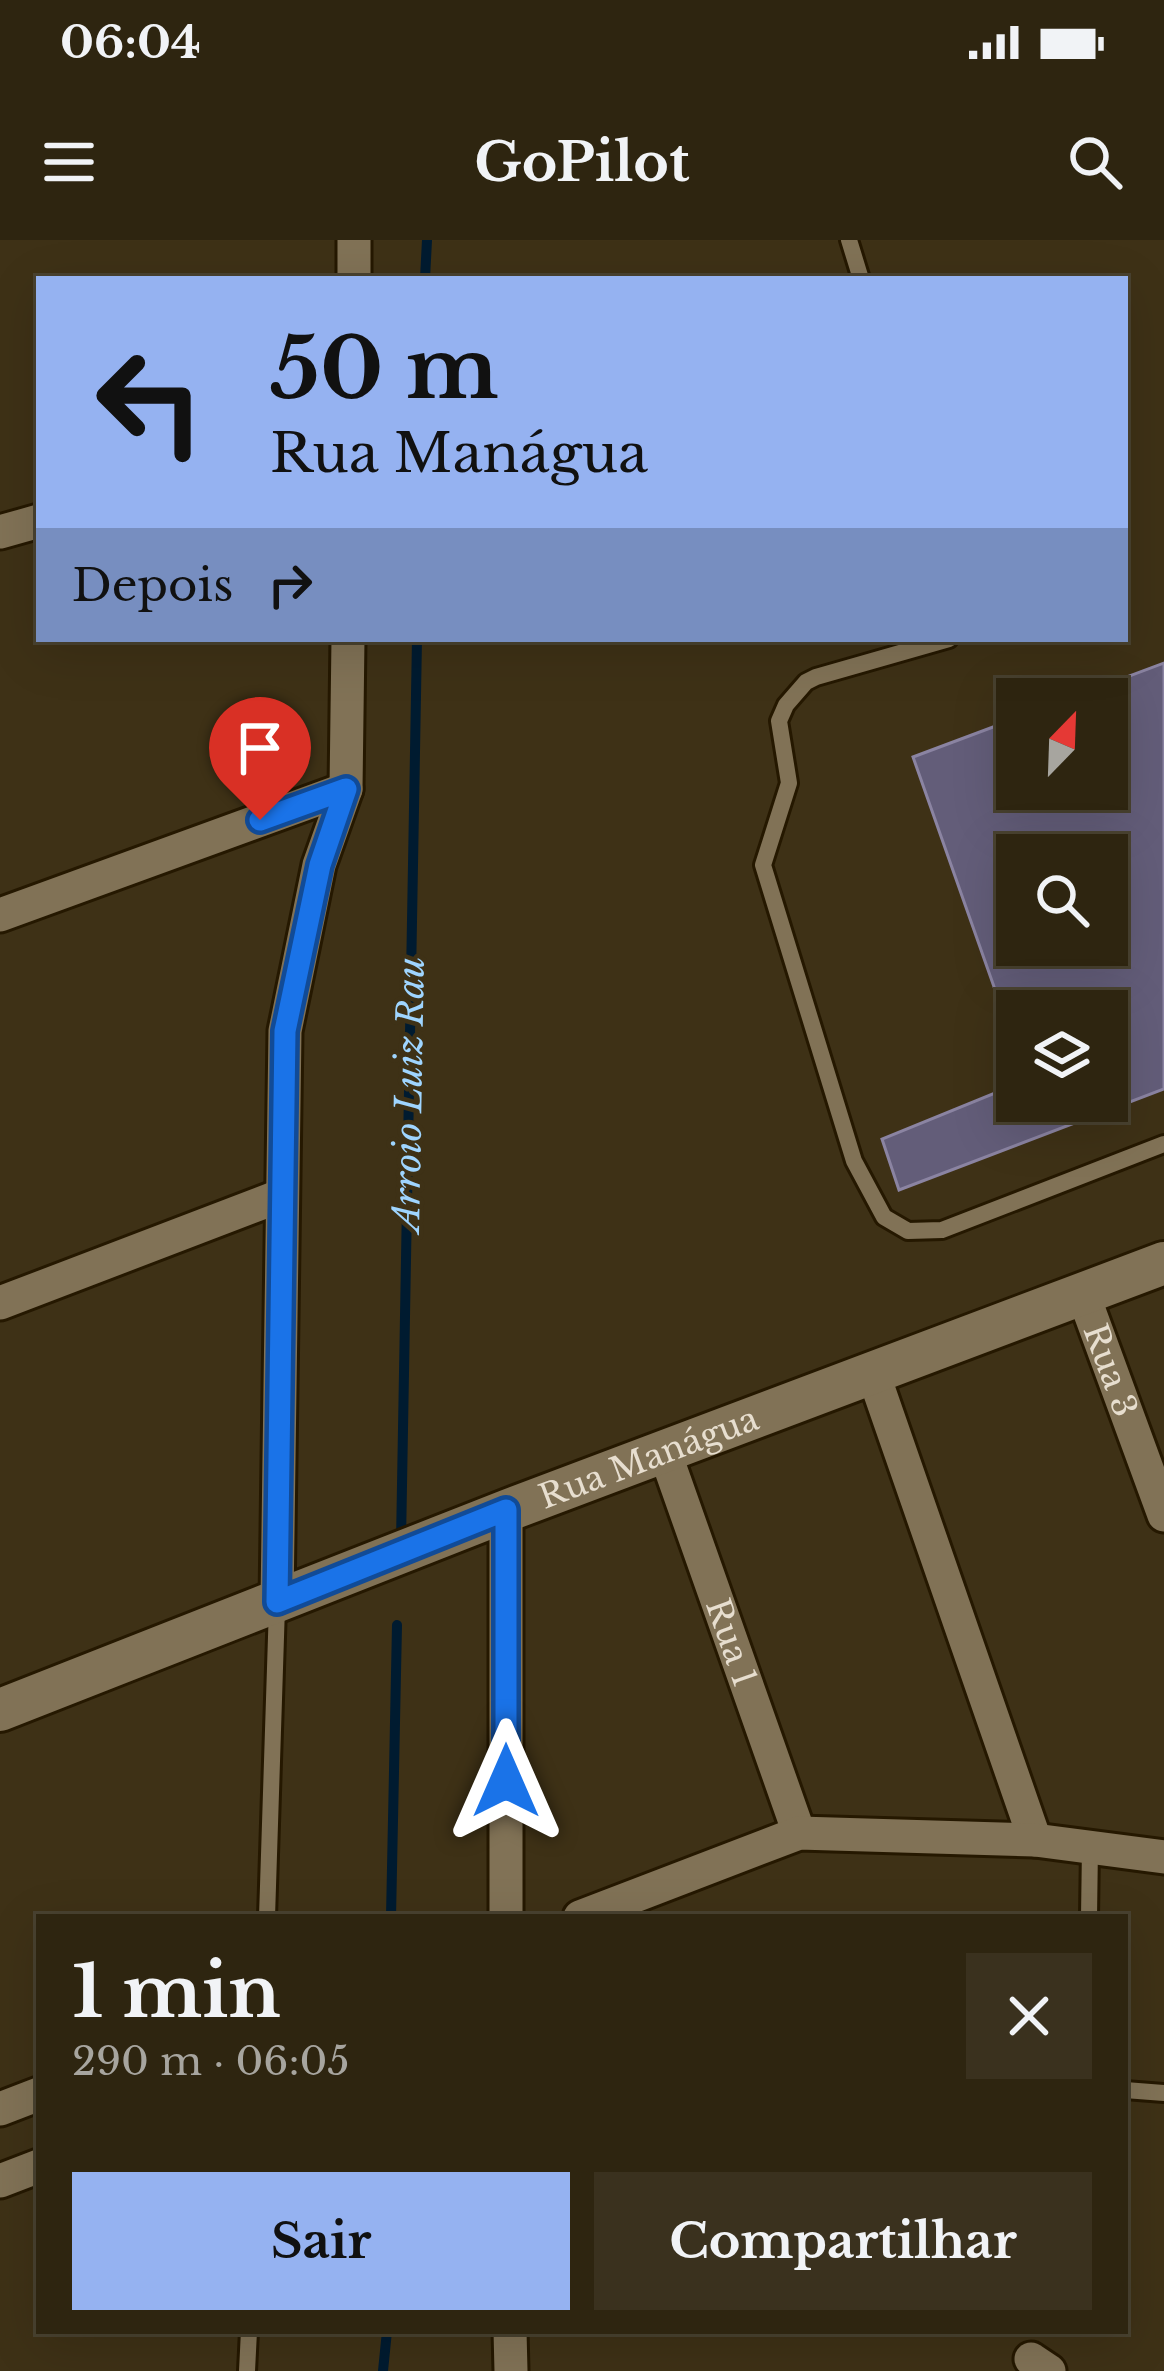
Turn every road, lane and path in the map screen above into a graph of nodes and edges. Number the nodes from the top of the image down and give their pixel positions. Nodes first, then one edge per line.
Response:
1 (354, 240) edge
2 (849, 240) edge
3 (354, 276) edge
4 (860, 276) edge
5 (36, 522) edge
6 (0, 532) edge
7 (348, 642) edge
8 (940, 642) edge
9 (346, 789) junction
10 (0, 915) edge
11 (1164, 1144) edge
12 (280, 1196) junction
13 (1164, 1263) edge
14 (1083, 1294) junction
15 (0, 1303) edge
16 (873, 1373) junction
17 (664, 1450) junction
18 (506, 1510) junction
19 (1164, 1515) edge
20 (277, 1602) junction
21 (0, 1710) edge
22 (799, 1833) junction
23 (1035, 1840) junction
24 (1090, 1847) junction
25 (1164, 1857) edge
26 (267, 1914) edge
27 (506, 1914) edge
28 (588, 1914) edge
29 (1089, 1914) edge
30 (1128, 2090) edge
31 (1164, 2093) edge
32 (36, 2095) edge
33 (0, 2109) edge
34 (36, 2167) edge
35 (0, 2181) edge
36 (249, 2334) edge
37 (510, 2334) edge
38 (247, 2371) edge
39 (512, 2371) edge

1 - 3 street
2 - 4 lane
5 - 6 street
7 - 9 street
8 - 11 lane
9 - 10 street
9 - 12 street
12 - 15 street
12 - 20 street
13 - 14 street, Rua Manágua
14 - 16 street, Rua Manágua
14 - 19 street, Rua 3
16 - 17 street, Rua Manágua
16 - 23 street
17 - 18 street, Rua Manágua
17 - 22 street, Rua 1
18 - 20 street, Rua Manágua
18 - 27 street
20 - 21 street, Rua Manágua
20 - 26 lane
22 - 23 street
22 - 28 street
23 - 24 street
24 - 25 street
24 - 29 lane
30 - 31 lane
32 - 33 street
34 - 35 street
36 - 38 lane
37 - 39 street

